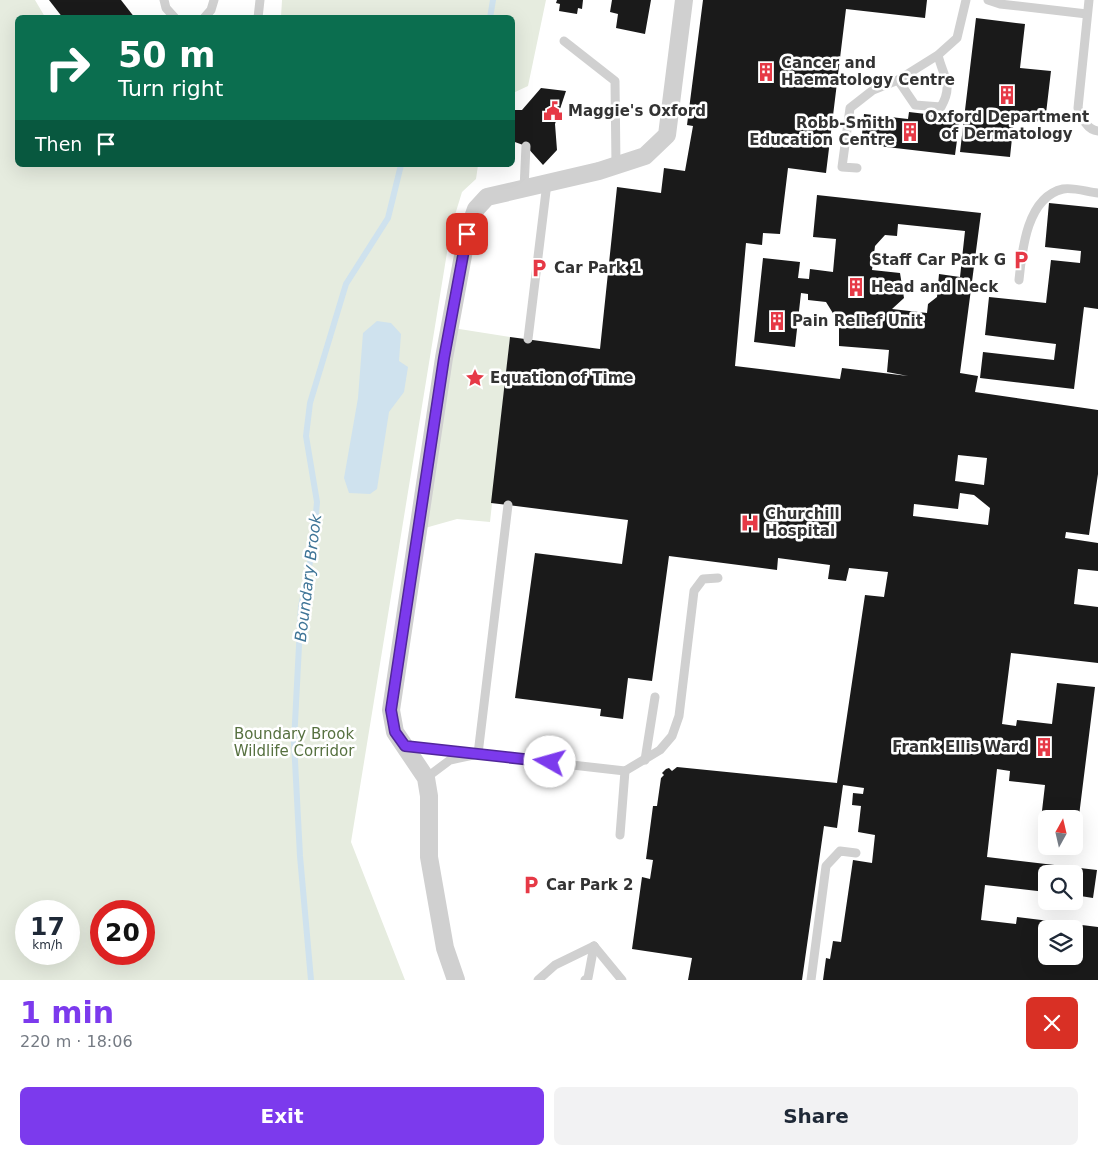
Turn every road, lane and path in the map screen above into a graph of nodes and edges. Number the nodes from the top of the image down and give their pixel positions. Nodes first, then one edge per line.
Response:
1 (164, 0) edge
2 (214, 0) edge
3 (260, 0) edge
4 (684, 0) edge
5 (966, 0) edge
6 (988, 0) edge
7 (1089, 0) edge
8 (1001, 2) edge
9 (1087, 14) junction
10 (172, 15) edge
11 (207, 15) edge
12 (258, 15) edge
13 (564, 41) dead end
14 (938, 55) junction
15 (898, 80) junction
16 (1098, 131) edge
17 (526, 146) dead end
18 (616, 166) junction
19 (857, 168) dead end
20 (547, 183) junction
21 (524, 189) junction
22 (1098, 193) edge
23 (1019, 280) dead end
24 (528, 339) dead end
25 (508, 504) dead end
26 (718, 578) dead end
27 (655, 697) dead end
28 (405, 746) junction
29 (478, 754) junction
30 (645, 760) junction
31 (625, 771) junction
32 (426, 778) junction
33 (620, 835) dead end
34 (856, 853) dead end
35 (594, 946) junction
36 (456, 980) edge
37 (538, 980) edge
38 (585, 980) edge
39 (622, 980) edge
40 (811, 980) edge

1 - 10 lane
2 - 11 lane
3 - 12 lane
4 - 18 street
5 - 14 lane
6 - 8 lane
7 - 9 lane
8 - 9 lane
9 - 16 lane
13 - 18 lane
14 - 15 lane
14 - 15 lane
15 - 19 lane
17 - 21 lane
18 - 20 street
20 - 21 street
20 - 24 lane
21 - 28 street
22 - 23 lane
25 - 29 lane
26 - 30 lane
27 - 30 lane
28 - 29 lane
28 - 32 street
29 - 31 lane
29 - 32 lane
30 - 31 lane
31 - 33 lane
32 - 36 street
34 - 40 lane
35 - 37 lane
35 - 38 lane
35 - 39 lane

